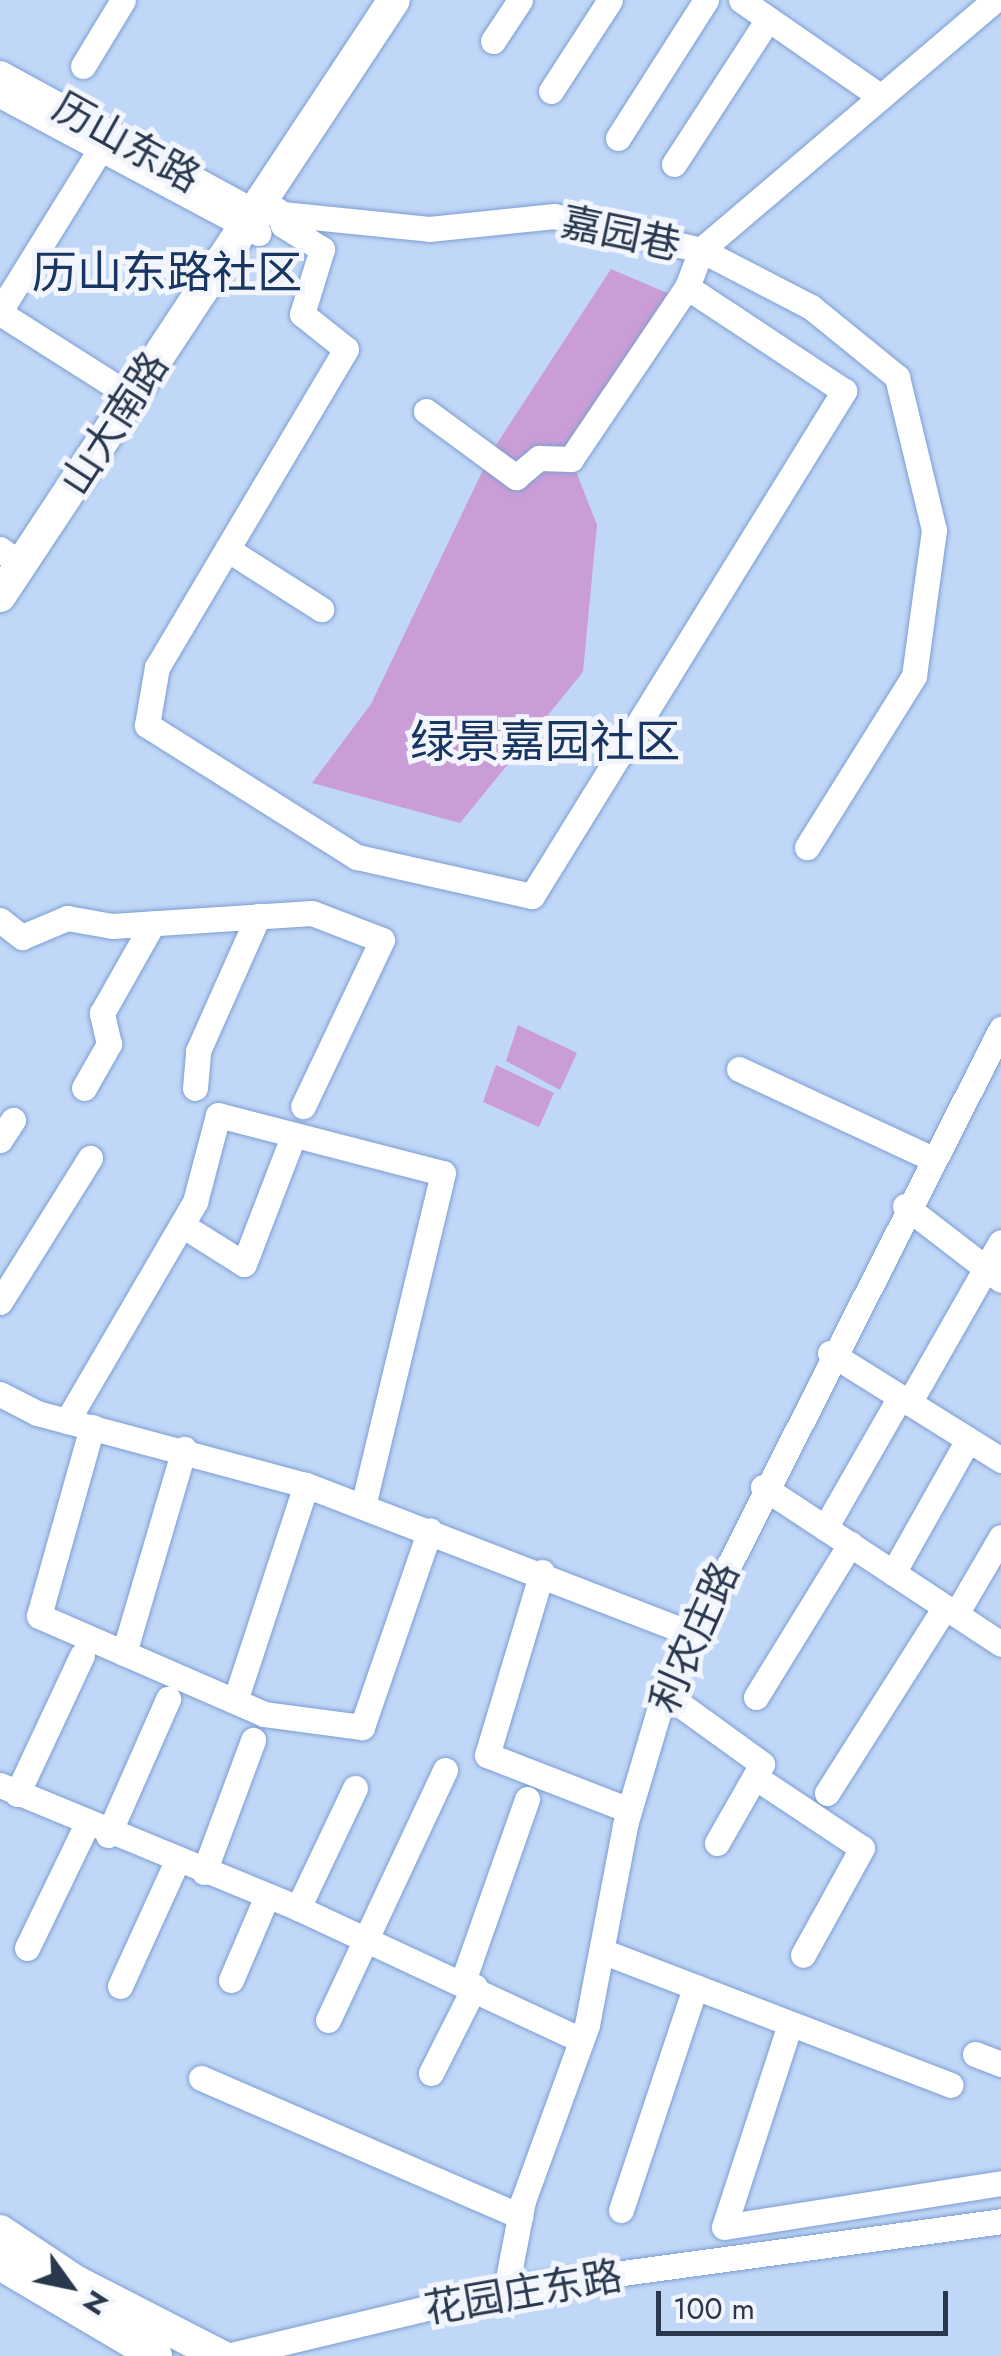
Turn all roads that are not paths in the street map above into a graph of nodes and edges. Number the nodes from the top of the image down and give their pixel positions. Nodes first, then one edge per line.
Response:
1 (123, 0) edge
2 (394, 0) edge
3 (520, 0) edge
4 (610, 0) edge
5 (706, 0) edge
6 (995, 0) edge
7 (758, 8) edge
8 (493, 40) dead end
9 (82, 66) dead end
10 (0, 73) edge
11 (551, 92) dead end
12 (0, 95) edge
13 (881, 97) junction
14 (618, 138) dead end
15 (100, 150) junction
16 (674, 164) dead end
17 (257, 216) junction
18 (701, 250) junction
19 (687, 287) junction
20 (0, 312) edge
21 (132, 396) junction
22 (426, 411) dead end
23 (227, 549) junction
24 (11, 556) edge
25 (0, 596) edge
26 (321, 609) dead end
27 (807, 847) dead end
28 (258, 916) junction
29 (0, 920) edge
30 (153, 923) junction
31 (1001, 1029) edge
32 (739, 1069) dead end
33 (84, 1088) dead end
34 (195, 1088) dead end
35 (303, 1106) dead end
36 (292, 1139) dead end
37 (90, 1158) dead end
38 (931, 1158) junction
39 (905, 1206) junction
40 (182, 1224) junction
41 (1001, 1242) edge
42 (994, 1274) edge
43 (0, 1302) edge
44 (830, 1353) junction
45 (904, 1400) junction
46 (3, 1402) edge
47 (79, 1424) junction
48 (990, 1446) edge
49 (184, 1449) junction
50 (306, 1485) junction
51 (763, 1487) junction
52 (362, 1506) junction
53 (825, 1528) junction
54 (430, 1530) junction
55 (1001, 1537) edge
56 (850, 1544) junction
57 (542, 1572) junction
58 (893, 1573) junction
59 (950, 1610) junction
60 (692, 1634) junction
61 (1001, 1644) edge
62 (124, 1653) junction
63 (82, 1655) dead end
64 (664, 1693) junction
65 (756, 1696) dead end
66 (168, 1699) dead end
67 (235, 1701) junction
68 (253, 1740) dead end
69 (444, 1770) dead end
70 (755, 1777) junction
71 (355, 1788) dead end
72 (827, 1793) dead end
73 (7, 1794) edge
74 (527, 1800) dead end
75 (629, 1810) junction
76 (97, 1830) junction
77 (718, 1843) dead end
78 (178, 1862) junction
79 (204, 1872) junction
80 (268, 1896) junction
81 (298, 1908) junction
82 (370, 1940) junction
83 (28, 1948) dead end
84 (607, 1953) dead end
85 (802, 1956) dead end
86 (230, 1980) dead end
87 (469, 1984) junction
88 (120, 1986) dead end
89 (695, 1987) junction
90 (328, 2020) dead end
91 (790, 2024) junction
92 (581, 2040) junction
93 (974, 2054) dead end
94 (1001, 2064) edge
95 (431, 2073) dead end
96 (201, 2078) dead end
97 (950, 2086) dead end
98 (1001, 2183) edge
99 (621, 2210) dead end
100 (520, 2216) junction
101 (1001, 2220) edge
102 (0, 2231) edge
103 (0, 2264) edge
104 (506, 2289) junction
105 (156, 2356) edge
106 (224, 2356) edge

1 - 9 street
2 - 17 main road, 山大南路
3 - 8 street
4 - 11 street
5 - 14 street
6 - 13 street, 嘉园巷
7 - 13 street
7 - 16 street
10 - 17 street, 历山东路
12 - 15 street, 历山东路
13 - 18 street, 嘉园巷
15 - 17 street, 历山东路
15 - 20 street
17 - 18 street, 嘉园巷
17 - 21 main road, 山大南路
17 - 23 street
18 - 19 street
18 - 27 street
19 - 22 street
19 - 23 street
20 - 21 street
21 - 24 main road, 山大南路
23 - 26 street
24 - 25 main road, 山大南路
28 - 30 street
28 - 34 street
28 - 35 street
29 - 30 street
30 - 33 street
31 - 38 street, 利农庄路
32 - 38 street
36 - 40 street
37 - 43 street
38 - 39 street, 利农庄路
39 - 42 street
39 - 44 street, 利农庄路
40 - 47 street
40 - 52 street
41 - 42 street
42 - 45 street
44 - 45 street
44 - 51 street, 利农庄路
45 - 48 street
45 - 53 street
46 - 47 street
47 - 49 street
47 - 62 street
48 - 58 street
49 - 50 street
49 - 62 street
50 - 52 street
50 - 67 street
51 - 53 street
51 - 60 street, 利农庄路
52 - 54 street
53 - 56 street
54 - 57 street
54 - 67 street
55 - 59 street
56 - 58 street
56 - 65 street
57 - 60 street
57 - 75 street
58 - 59 street
59 - 61 street
59 - 72 street
60 - 64 street, 利农庄路
62 - 67 street
63 - 73 street
64 - 70 street
64 - 75 street, 利农庄路
66 - 76 street
68 - 79 street
69 - 82 street
70 - 77 street
70 - 85 street
71 - 81 street
73 - 76 street
74 - 87 street
75 - 92 street, 利农庄路
76 - 78 street
76 - 83 street
78 - 79 street
78 - 88 street
79 - 80 street
80 - 81 street
80 - 86 street
81 - 82 street
82 - 87 street
82 - 90 street
84 - 89 street
87 - 92 street
87 - 95 street
89 - 91 street
89 - 99 street
91 - 97 street
91 - 98 street
92 - 100 street, 利农庄路
93 - 94 street
96 - 100 street
100 - 104 street, 利农庄路
101 - 104 street, 花园庄东路
102 - 106 main road
103 - 105 main road
104 - 106 street, 花园庄东路

